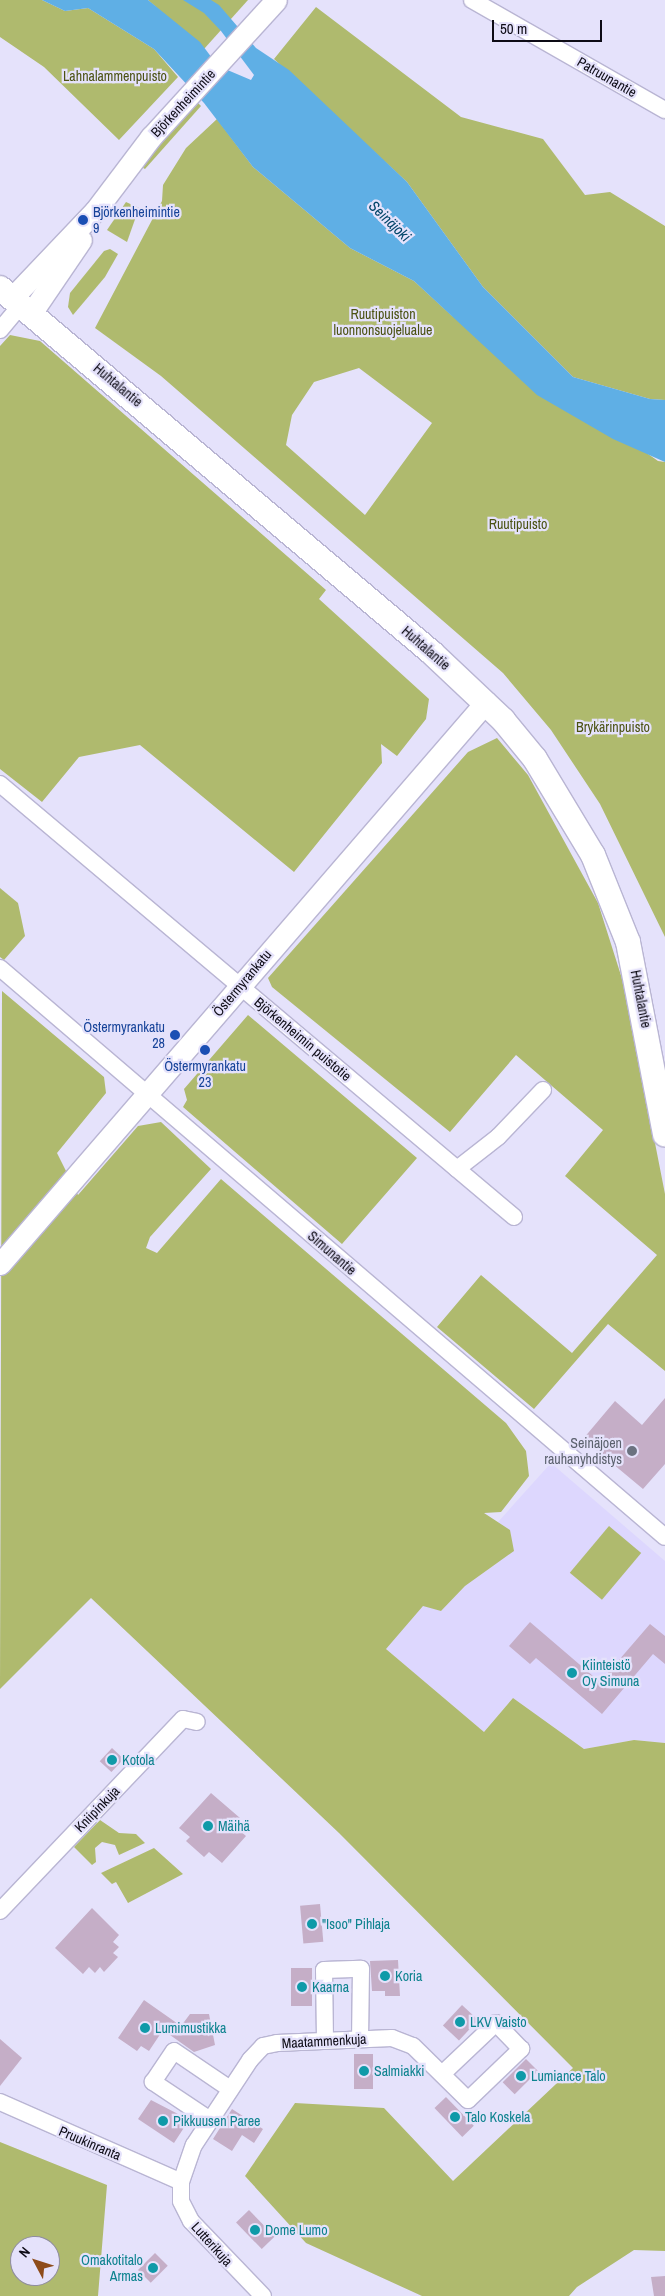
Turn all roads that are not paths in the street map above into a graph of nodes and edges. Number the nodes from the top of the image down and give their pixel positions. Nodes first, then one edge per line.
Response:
1 (472, 0) edge
2 (270, 7) edge
3 (665, 110) edge
4 (17, 301) edge
5 (0, 330) edge
6 (486, 702) junction
7 (0, 784) edge
8 (0, 968) edge
9 (239, 987) junction
10 (543, 1090) dead end
11 (148, 1094) junction
12 (665, 1134) edge
13 (458, 1170) junction
14 (514, 1217) dead end
15 (0, 1264) edge
16 (665, 1537) edge
17 (197, 1722) dead end
18 (0, 1910) edge
19 (360, 2039) junction
20 (325, 2040) junction
21 (442, 2074) junction
22 (230, 2089) junction
23 (0, 2102) edge
24 (210, 2120) junction
25 (180, 2182) junction
26 (263, 2296) edge

1 - 3 street, Patruunantie
2 - 4 street, Björkenheimintie
4 - 5 street
4 - 6 main road, Huhtalantie
6 - 9 street, Östermyrankatu
6 - 12 main road, Huhtalantie
7 - 9 street, Björkenheimin puistotie
8 - 11 street, Simunantie
9 - 11 street, Östermyrankatu
9 - 13 street, Björkenheimin puistotie
10 - 13 street
11 - 15 street, Östermyrankatu
11 - 16 street, Simunantie
13 - 14 street, Björkenheimin puistotie
17 - 18 street, Kniipinkuja
19 - 20 street, Maatammenkuja
19 - 20 street
19 - 21 street, Maatammenkuja
20 - 22 street, Maatammenkuja
21 - 21 street, Maatammenkuja
22 - 24 street, Maatammenkuja
22 - 24 street
23 - 25 street, Pruukinranta
24 - 25 street, Maatammenkuja
25 - 26 street, Lutterikuja

